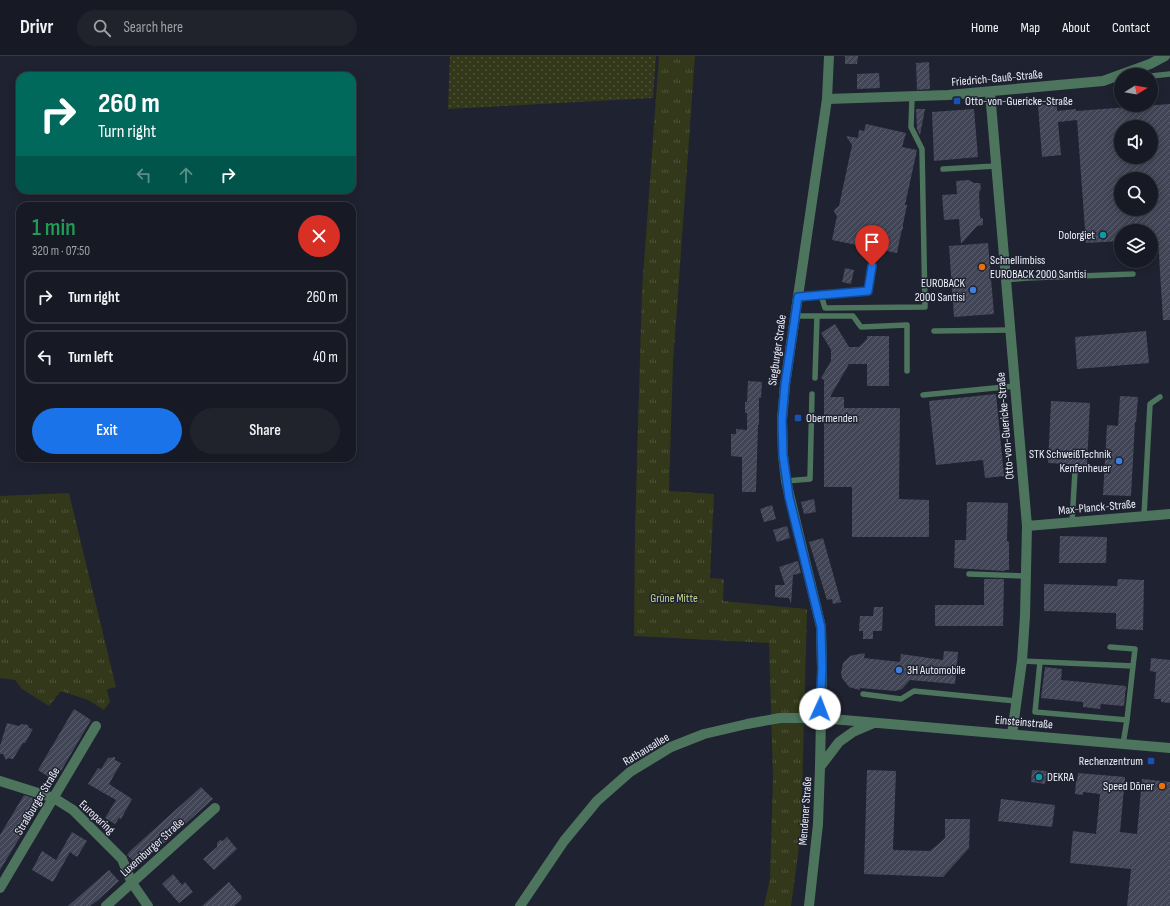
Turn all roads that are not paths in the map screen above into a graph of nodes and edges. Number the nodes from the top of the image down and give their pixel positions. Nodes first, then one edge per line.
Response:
1 (829, 56) edge
2 (1165, 56) edge
3 (1170, 74) edge
4 (1158, 75) edge
5 (1114, 80) edge
6 (1103, 81) junction
7 (990, 92) junction
8 (912, 97) junction
9 (827, 99) junction
10 (996, 166) junction
11 (943, 169) dead end
12 (872, 266) dead end
13 (1133, 274) dead end
14 (1005, 280) junction
15 (821, 295) junction
16 (798, 297) junction
17 (795, 316) junction
18 (817, 316) junction
19 (1010, 330) junction
20 (934, 331) dead end
21 (907, 371) dead end
22 (815, 378) dead end
23 (1015, 386) junction
24 (812, 394) dead end
25 (923, 395) dead end
26 (1160, 397) dead end
27 (1074, 471) dead end
28 (786, 481) junction
29 (1170, 514) edge
30 (1144, 516) junction
31 (1072, 523) junction
32 (1027, 526) junction
33 (969, 574) dead end
34 (1026, 576) junction
35 (1110, 647) dead end
36 (1022, 660) junction
37 (1040, 662) junction
38 (1133, 666) junction
39 (863, 694) dead end
40 (1016, 701) junction
41 (820, 718) junction
42 (1127, 720) junction
43 (876, 722) junction
44 (96, 726) dead end
45 (1012, 734) junction
46 (1123, 744) junction
47 (1170, 748) edge
48 (820, 767) junction
49 (0, 781) edge
50 (54, 798) junction
51 (215, 808) dead end
52 (132, 883) junction
53 (0, 888) edge
54 (106, 906) edge
55 (148, 906) edge
56 (520, 906) edge
57 (809, 906) edge

1 - 9 street, Siegburger Straße
2 - 6 street, Friedrich-Gauß-Straße
3 - 4 lane
5 - 6 lane
6 - 7 street, Friedrich-Gauß-Straße
7 - 8 street, Friedrich-Gauß-Straße
7 - 10 street, Otto-von-Guericke-Straße
8 - 9 street, Friedrich-Gauß-Straße
8 - 15 lane
9 - 16 street, Siegburger Straße
10 - 11 lane
10 - 14 street, Otto-von-Guericke-Straße
12 - 15 lane
13 - 14 lane
14 - 19 street, Otto-von-Guericke-Straße
15 - 16 lane
16 - 17 street, Siegburger Straße
17 - 18 lane
17 - 28 street, Siegburger Straße
18 - 21 lane
18 - 22 lane
19 - 20 lane
19 - 23 street, Otto-von-Guericke-Straße
23 - 25 lane
23 - 32 street, Otto-von-Guericke-Straße
24 - 28 lane
26 - 30 lane
27 - 31 lane
28 - 41 street, Siegburger Straße
29 - 30 street, Max-Planck-Straße
30 - 31 street, Max-Planck-Straße
31 - 32 street, Max-Planck-Straße
32 - 34 street, Otto-von-Guericke-Straße
33 - 34 lane
34 - 36 street, Otto-von-Guericke-Straße
35 - 38 lane
36 - 37 lane
36 - 40 street, Otto-von-Guericke-Straße
37 - 38 lane
37 - 42 lane
38 - 42 lane
39 - 40 lane
40 - 45 street, Otto-von-Guericke-Straße
41 - 43 street, Einsteinstraße
41 - 48 street, Mendener Straße
41 - 56 street, Rathausallee
42 - 46 lane
43 - 45 street, Einsteinstraße
43 - 48 street, Einsteinstraße
44 - 50 street, Straßburger Straße
45 - 46 street, Einsteinstraße
46 - 47 street, Einsteinstraße
48 - 57 street, Mendener Straße
49 - 50 street, Europaring
50 - 52 street, Europaring
50 - 53 street, Straßburger Straße
51 - 52 street, Luxemburger Straße
52 - 54 street, Luxemburger Straße
52 - 55 street, Europaring

